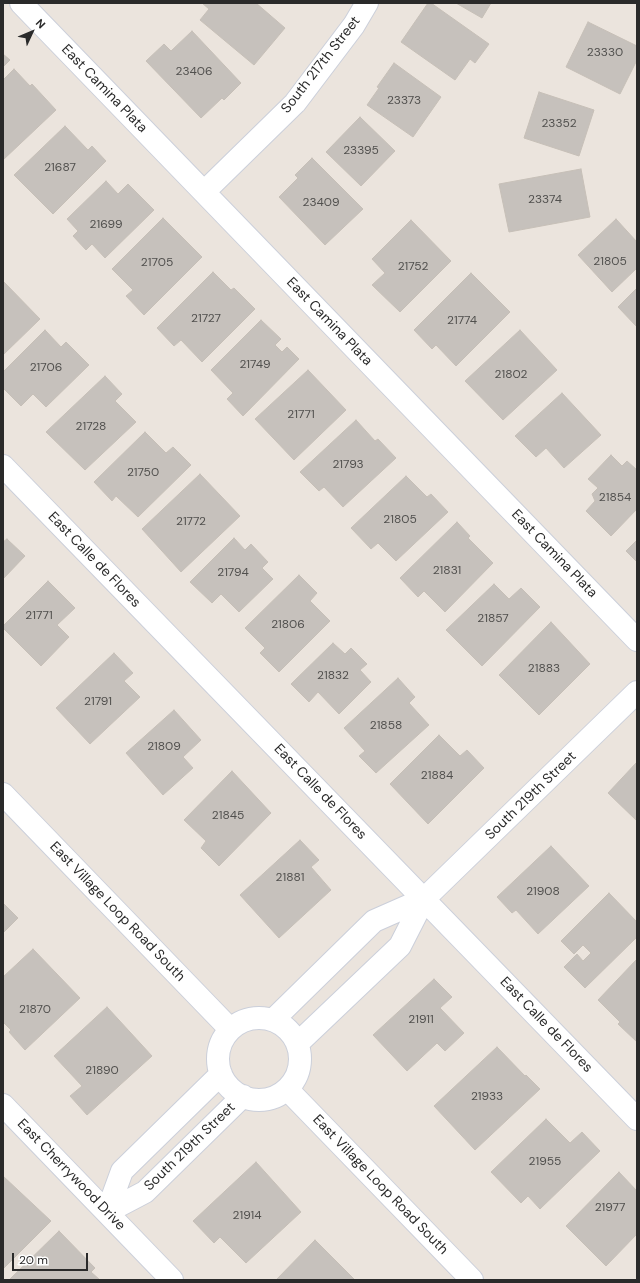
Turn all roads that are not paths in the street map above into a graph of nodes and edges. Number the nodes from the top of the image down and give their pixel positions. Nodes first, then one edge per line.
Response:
1 (21, 3) edge
2 (367, 3) edge
3 (204, 192) junction
4 (3, 466) edge
5 (637, 640) edge
6 (637, 692) edge
7 (3, 794) edge
8 (424, 899) junction
9 (273, 1020) junction
10 (230, 1029) junction
11 (297, 1044) junction
12 (221, 1074) junction
13 (287, 1089) junction
14 (243, 1096) junction
15 (3, 1105) edge
16 (637, 1119) edge
17 (107, 1212) junction
18 (172, 1280) edge
19 (472, 1280) edge

1 - 3 street, East Camina Plata
2 - 3 street, South 217th Street
3 - 5 street, East Camina Plata
4 - 8 street, East Calle de Flores
6 - 8 street, South 219th Street
7 - 10 street, East Village Loop Road South
8 - 9 street, South 219th Street
8 - 11 street, South 219th Street
8 - 16 street, East Calle de Flores
9 - 10 street
9 - 11 street
10 - 12 street
11 - 13 street
12 - 14 street
12 - 17 street
13 - 14 street
13 - 19 street, East Village Loop Road South
14 - 17 street, South 219th Street
15 - 17 street, East Cherrywood Drive
17 - 18 street, East Cherrywood Drive

